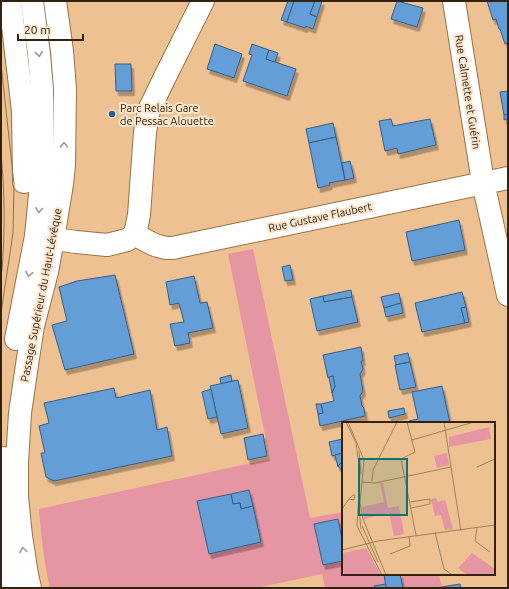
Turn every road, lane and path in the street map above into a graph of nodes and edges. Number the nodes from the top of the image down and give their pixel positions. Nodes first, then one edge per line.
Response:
1 (10, 1) edge
2 (32, 1) edge
3 (55, 1) edge
4 (203, 1) edge
5 (454, 1) edge
6 (508, 178) edge
7 (24, 182) dead end
8 (483, 182) junction
9 (136, 234) junction
10 (45, 238) junction
11 (508, 295) edge
12 (1, 498) edge
13 (1, 502) edge
14 (10, 588) edge
15 (30, 588) edge

1 - 7 street
2 -> 10 street, Passage Supérieur du Haut-Lévêque
10 -> 3 street, Passage Supérieur du Haut-Lévêque
4 - 9 street
5 - 8 street, Rue Calmette et Guérin
6 - 8 street, Rue Gustave Flaubert
8 - 9 street, Rue Gustave Flaubert
8 - 11 street, Rue Calmette et Guérin
9 - 10 street
10 -> 12 street, Passage Supérieur du Haut-Lévêque
15 -> 10 street, Passage Supérieur du Haut-Lévêque
12 - 13 street, Passage Supérieur du Haut-Lévêque
12 - 14 street, Passage Supérieur du Haut-Lévêque

